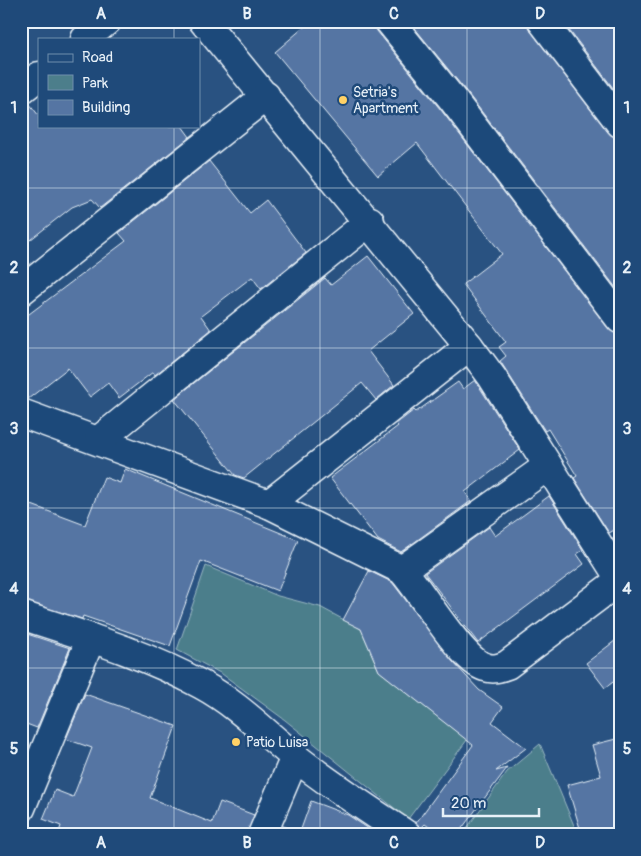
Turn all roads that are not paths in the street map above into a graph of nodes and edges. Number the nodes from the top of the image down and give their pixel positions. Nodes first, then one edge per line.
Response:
1 (107, 21) edge
2 (203, 21) edge
3 (389, 21) edge
4 (542, 21) edge
5 (86, 38) edge
6 (38, 77) edge
7 (21, 90) edge
8 (266, 96) junction
9 (620, 123) edge
10 (370, 222) junction
11 (21, 291) edge
12 (620, 319) edge
13 (470, 346) junction
14 (21, 413) edge
15 (99, 440) junction
16 (548, 466) junction
17 (269, 504) junction
18 (402, 570) junction
19 (620, 579) edge
20 (21, 615) edge
21 (91, 638) junction
22 (295, 757) junction
23 (21, 808) edge
24 (262, 835) edge
25 (407, 835) edge

1 - 5 street
2 - 8 street
3 - 12 street
4 - 9 street
6 - 7 street
8 - 10 street
8 - 11 street
10 - 13 street
10 - 15 street
13 - 16 street
13 - 17 street
14 - 15 street
15 - 17 street
16 - 18 street
16 - 19 street
17 - 18 street
18 - 19 street
20 - 21 street
21 - 22 street
21 - 23 street
22 - 24 street
22 - 25 street

